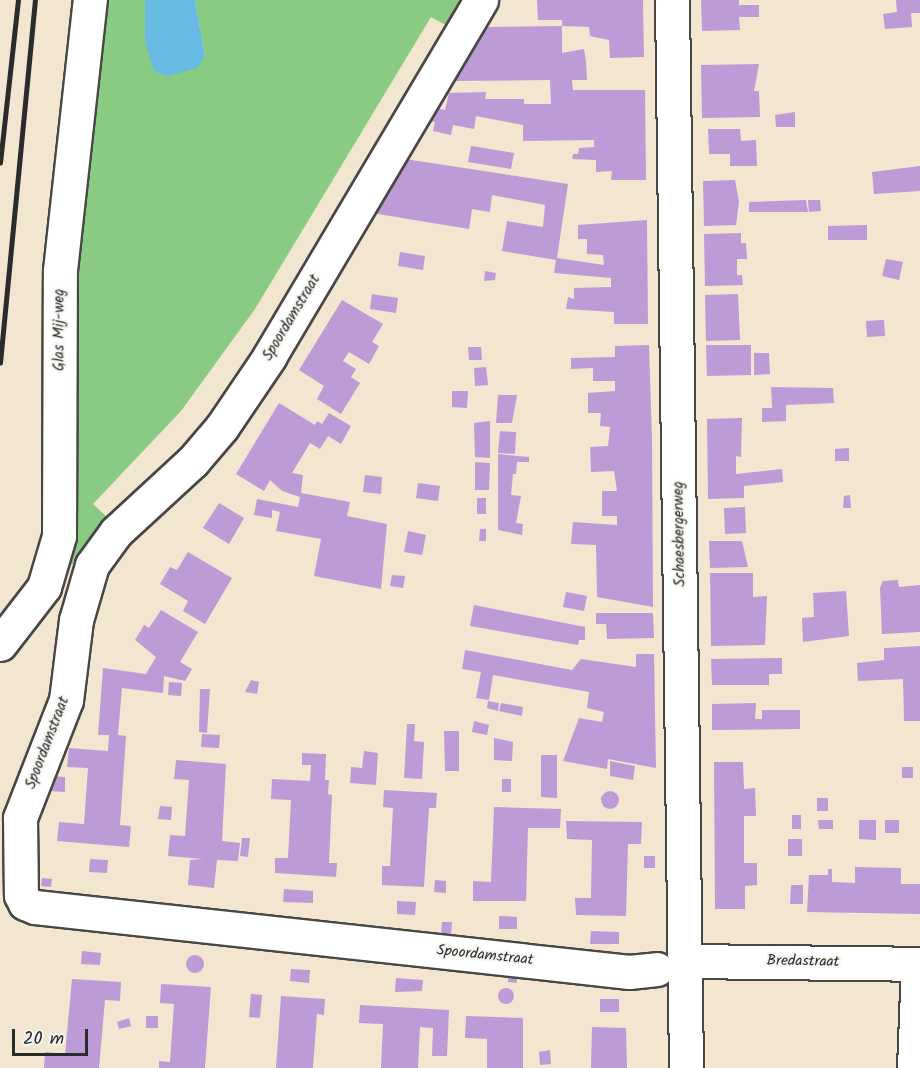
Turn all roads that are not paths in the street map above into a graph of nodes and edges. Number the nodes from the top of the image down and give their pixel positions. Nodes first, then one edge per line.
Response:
1 (90, 0) edge
2 (481, 0) edge
3 (672, 0) edge
4 (0, 644) edge
5 (919, 964) edge
6 (671, 965) junction
7 (686, 1068) edge
8 (914, 1068) edge

1 - 4 street, Glas Mij-weg
2 - 6 street, Spoordamstraat
3 - 6 street, Schaesbergerweg
5 - 6 street, Bredastraat
5 - 8 street
6 - 7 street, Schaesbergerweg

